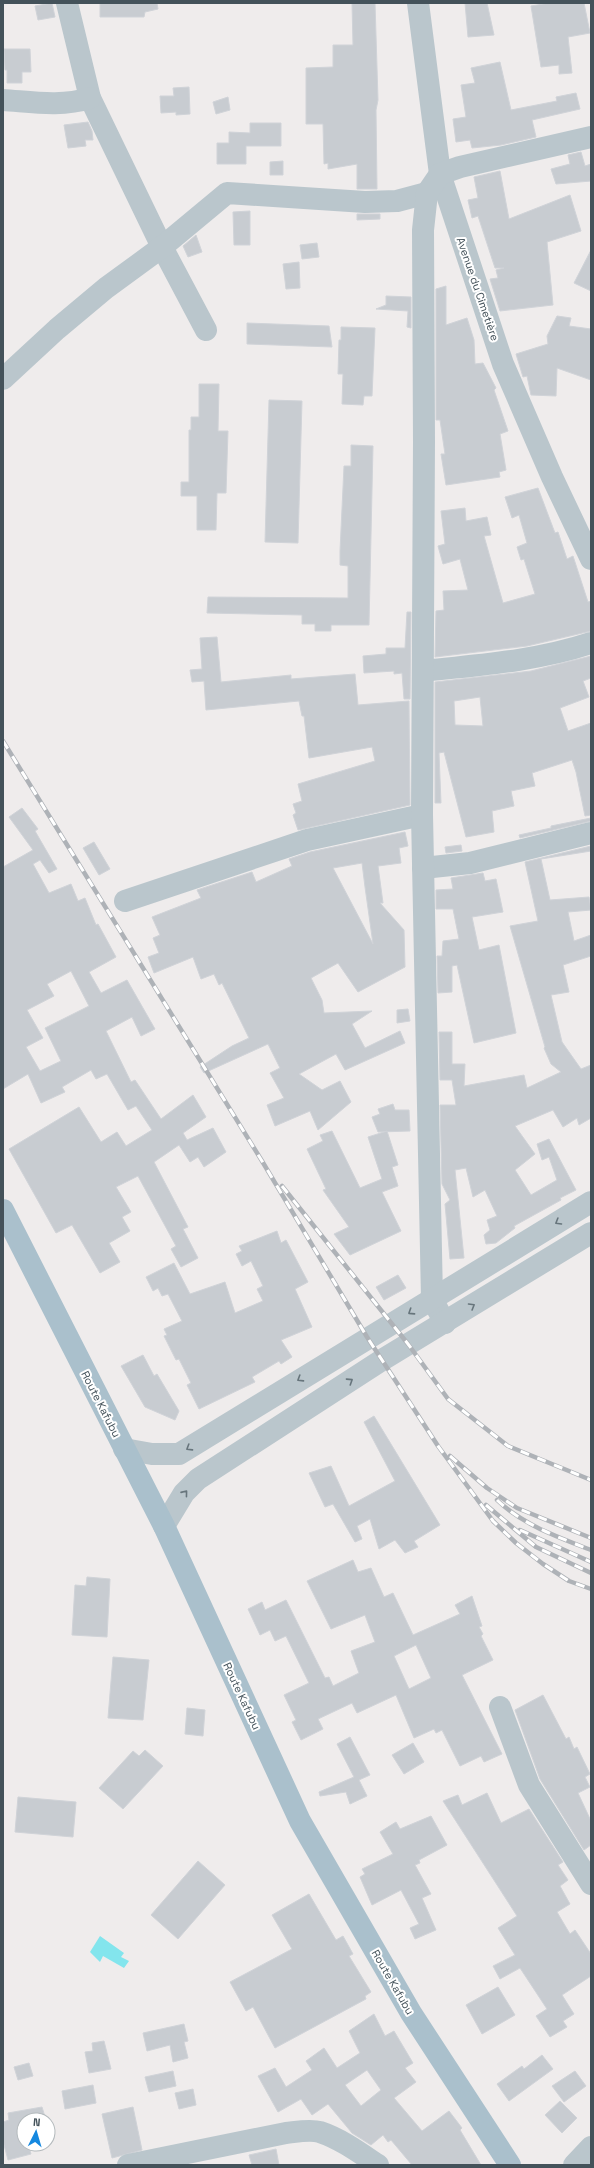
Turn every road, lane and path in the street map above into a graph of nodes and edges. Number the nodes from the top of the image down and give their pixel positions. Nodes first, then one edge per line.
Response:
1 (68, 3) edge
2 (418, 3) edge
3 (90, 98) junction
4 (3, 100) edge
5 (591, 137) edge
6 (440, 174) junction
7 (427, 193) junction
8 (162, 247) junction
9 (206, 330) dead end
10 (3, 379) edge
11 (591, 559) edge
12 (591, 644) edge
13 (423, 671) junction
14 (422, 815) junction
15 (591, 833) edge
16 (423, 868) junction
17 (125, 901) dead end
18 (591, 1202) edge
19 (3, 1210) edge
20 (591, 1233) edge
21 (432, 1299) junction
22 (444, 1323) junction
23 (124, 1449) junction
24 (164, 1526) junction
25 (500, 1707) dead end
26 (591, 1884) edge
27 (591, 2147) edge
28 (128, 2165) edge
29 (378, 2165) edge
30 (510, 2165) edge
31 (574, 2165) edge

1 - 3 street
2 - 6 street, Avenue du Cimetière
3 - 4 street
3 - 8 street
5 - 6 street
6 - 7 street
6 - 11 street, Avenue du Cimetière
7 - 8 street
7 - 13 street
8 - 9 street
8 - 10 street
12 - 13 street
13 - 14 street
14 - 16 street
14 - 17 street
15 - 16 street
16 - 21 street
18 -> 21 street
19 - 23 main road, Route Kafubu
22 -> 20 street
21 - 22 street
21 -> 23 street
24 -> 22 street
23 - 24 main road, Route Kafubu
24 - 30 main road, Route Kafubu
25 - 26 street
27 - 31 street
28 - 29 street

